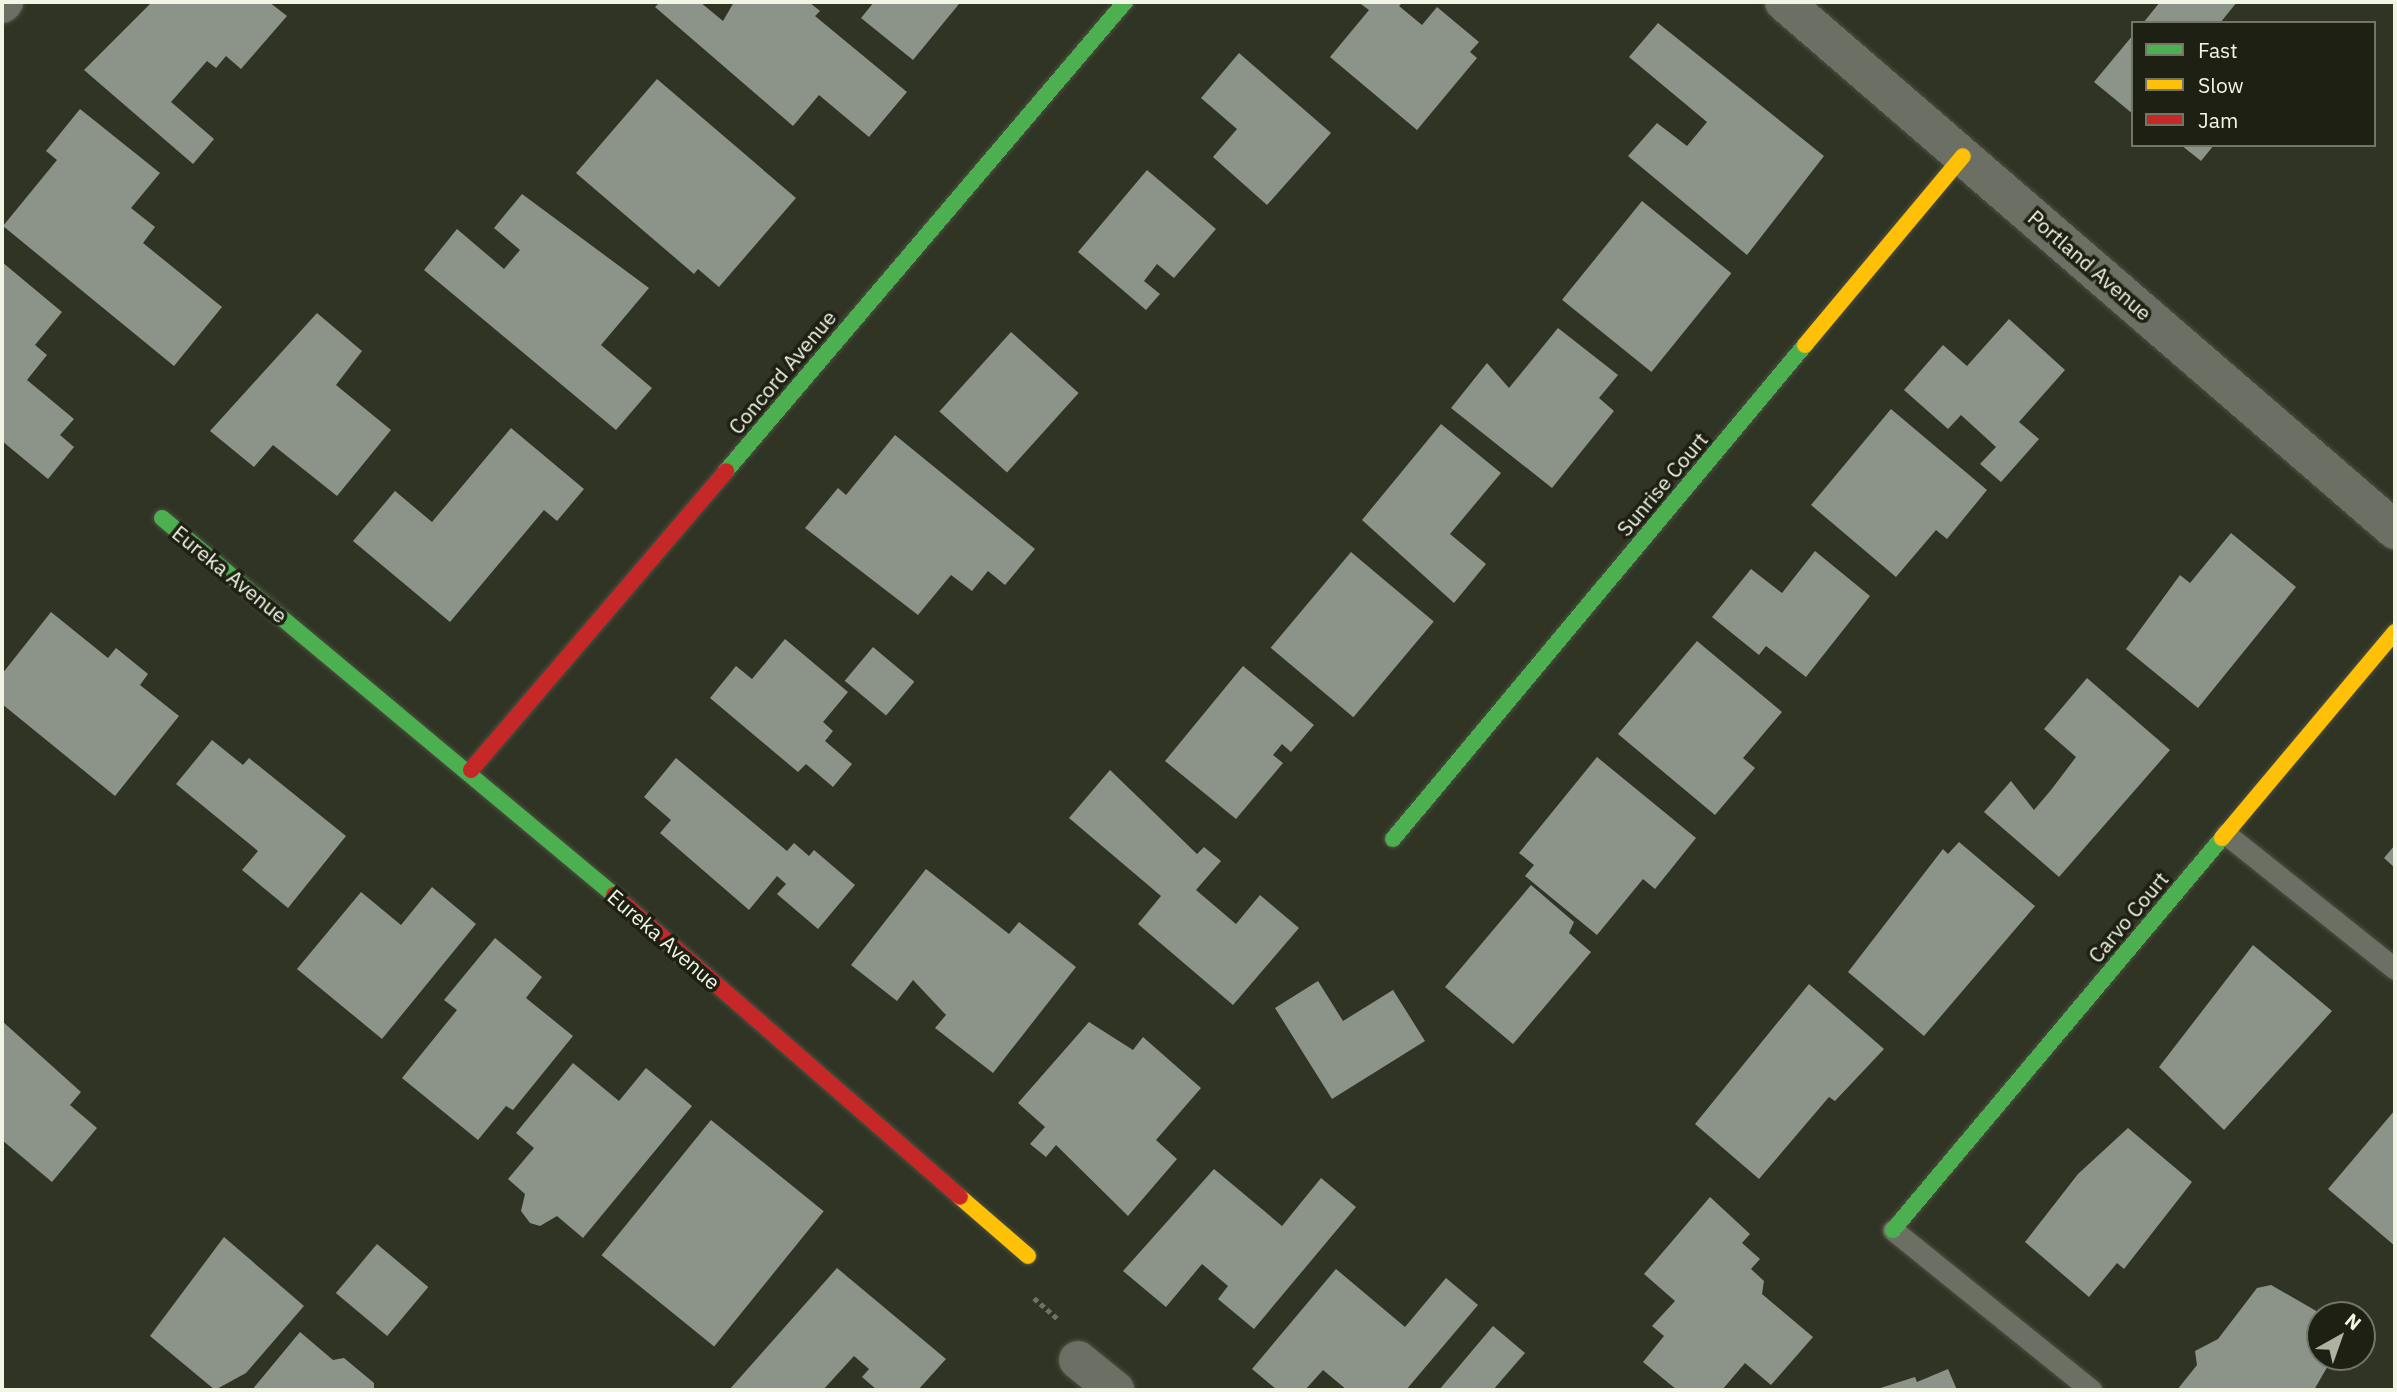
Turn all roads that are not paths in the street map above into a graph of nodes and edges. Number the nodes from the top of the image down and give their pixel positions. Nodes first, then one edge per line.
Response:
1 (1125, 2) edge
2 (1784, 2) edge
3 (1964, 156) junction
4 (162, 518) dead end
5 (2395, 530) edge
6 (2395, 632) edge
7 (471, 770) junction
8 (2226, 834) junction
9 (1393, 839) dead end
10 (2395, 969) edge
11 (1893, 1230) joint
12 (1028, 1256) road end
13 (1078, 1360) road end
14 (1115, 1390) edge
15 (2091, 1390) edge

1 - 7 street, Concord Avenue
2 - 3 street, Portland Avenue
3 - 5 street, Portland Avenue
3 - 9 street, Sunrise Court
4 - 7 street, Eureka Avenue
6 - 8 street, Carvo Court
7 - 12 street, Eureka Avenue
8 - 10 lane
8 - 11 street, Carvo Court
11 - 15 lane
13 - 14 street

